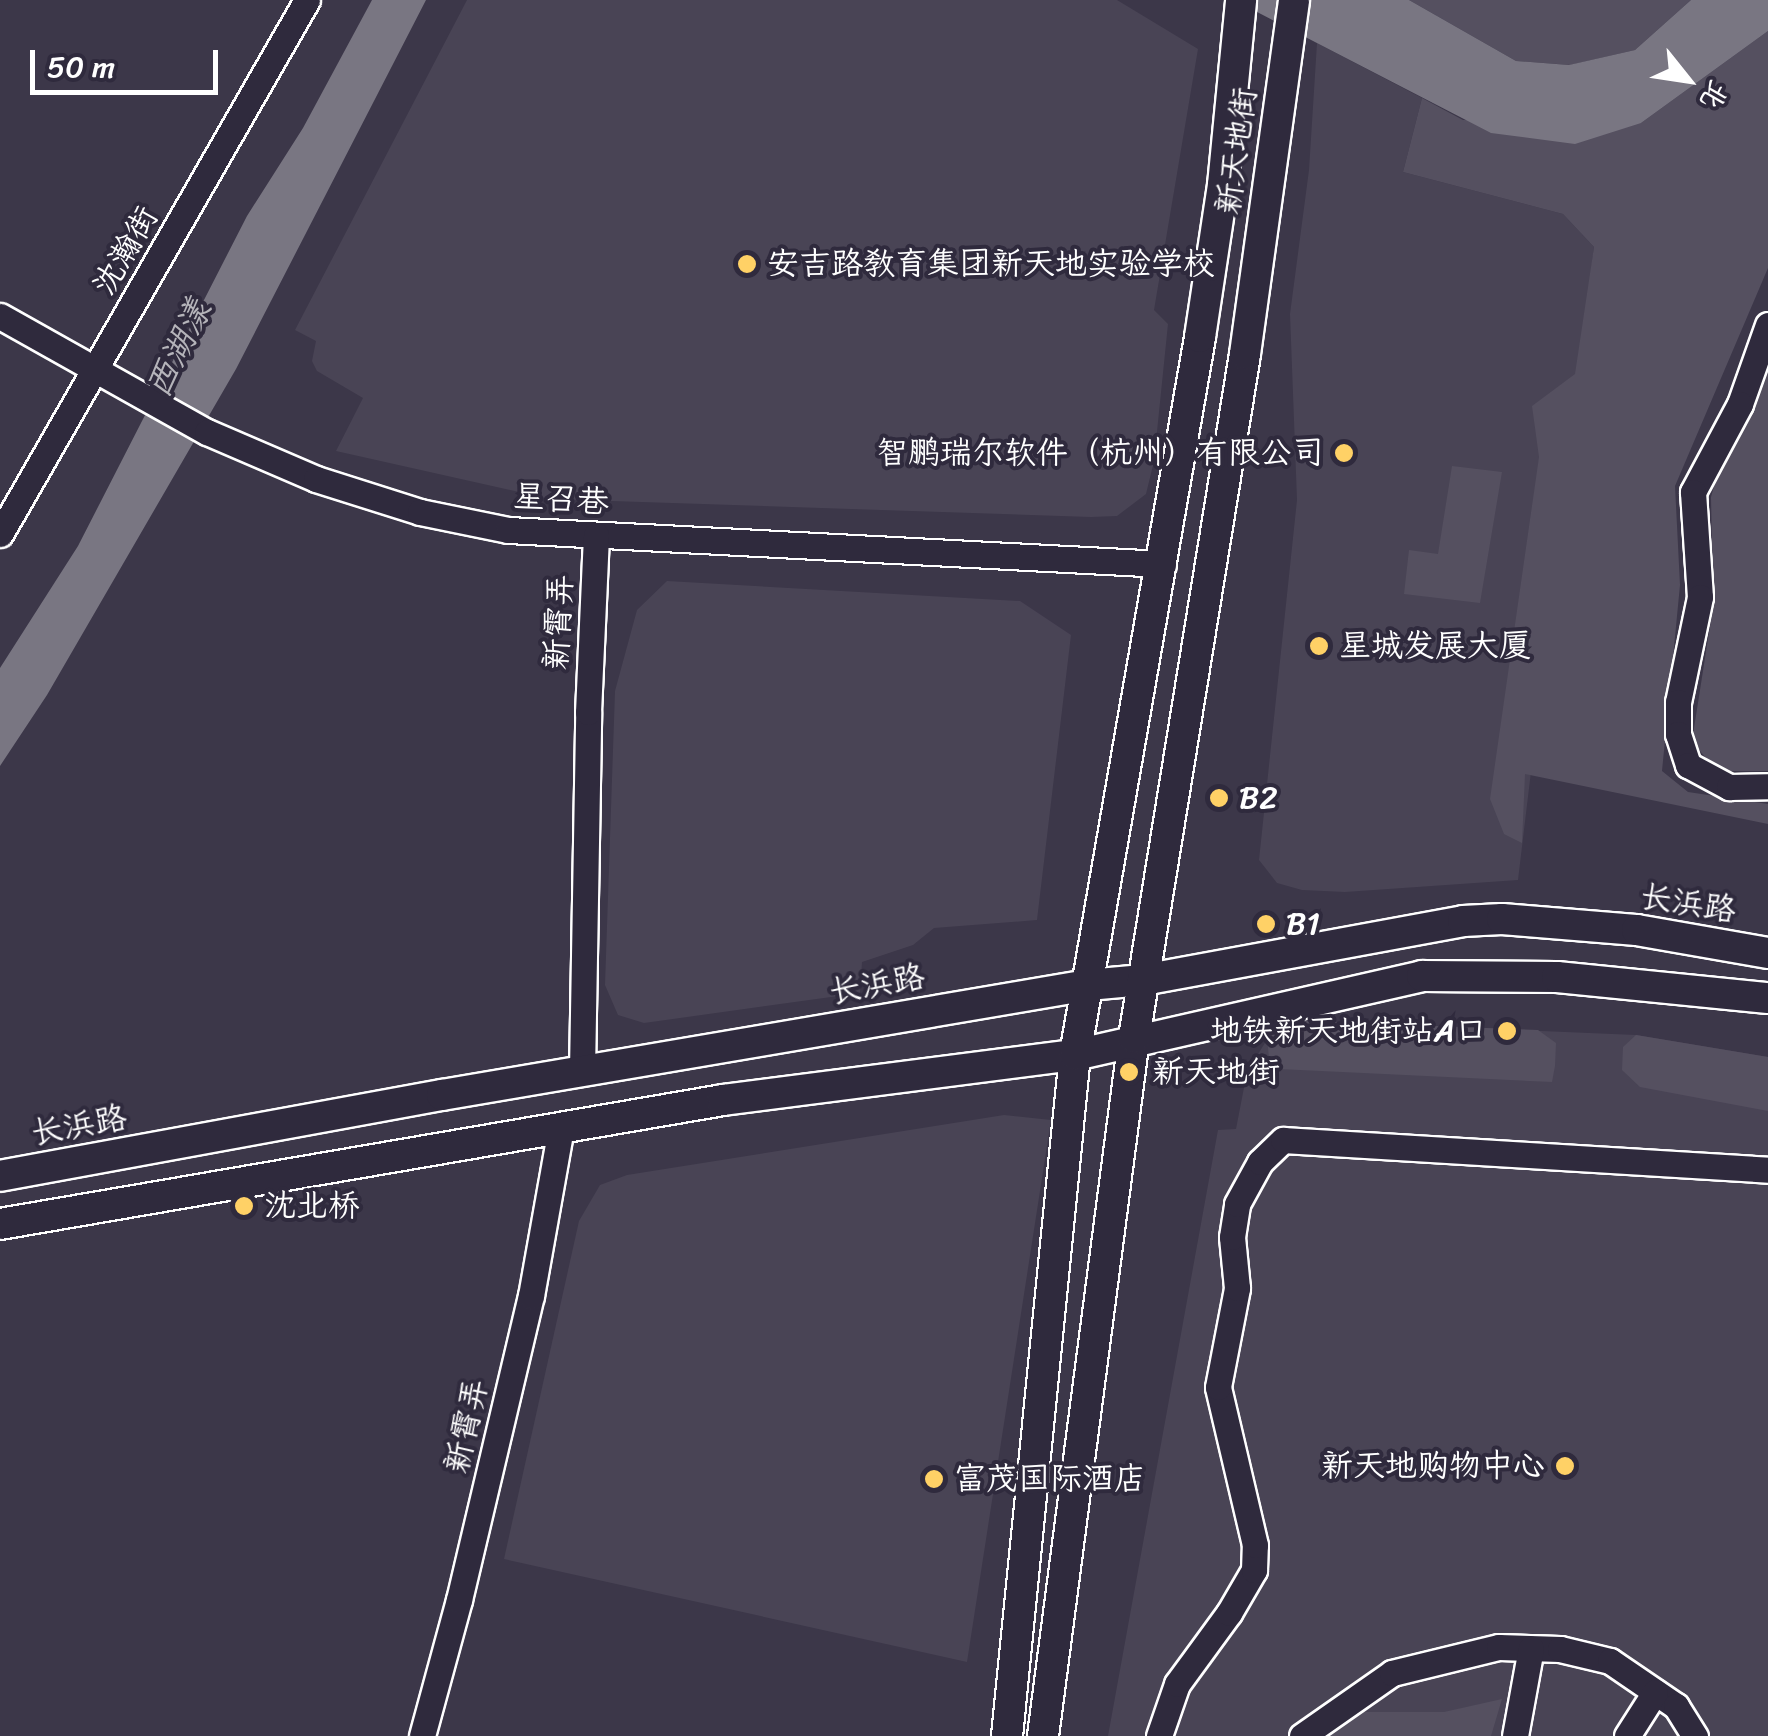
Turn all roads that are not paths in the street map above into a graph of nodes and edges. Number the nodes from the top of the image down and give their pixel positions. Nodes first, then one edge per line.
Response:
1 (307, 0) edge
2 (1242, 0) edge
3 (1294, 0) edge
4 (0, 316) edge
5 (1768, 325) edge
6 (96, 369) junction
7 (0, 534) edge
8 (596, 535) junction
9 (1163, 564) junction
10 (1768, 786) edge
11 (1768, 953) edge
12 (1143, 980) junction
13 (1088, 985) junction
14 (1768, 998) edge
15 (1134, 1038) junction
16 (1075, 1055) junction
17 (582, 1071) junction
18 (561, 1128) junction
19 (1768, 1170) edge
20 (0, 1176) edge
21 (0, 1224) edge
22 (1531, 1648) junction
23 (1654, 1692) junction
24 (422, 1736) edge
25 (1007, 1736) edge
26 (1043, 1736) edge
27 (1159, 1736) edge
28 (1302, 1736) edge
29 (1515, 1736) edge
30 (1627, 1736) edge
31 (1695, 1736) edge

1 - 6 street, 沈瀚街
2 - 9 main road, 新天地街
3 - 12 main road, 新天地街
4 - 6 street, 星召巷
5 - 10 street
6 - 7 street, 沈瀚街
6 - 8 street, 星召巷
8 - 9 street, 星召巷
8 - 17 street, 新霄弄
9 - 13 main road, 新天地街
11 - 12 main road, 长浜路
12 - 13 main road, 长浜路
12 - 15 main road, 新天地街
13 - 16 main road, 新天地街
13 - 17 main road, 长浜路
14 - 15 main road
15 - 16 main road
15 - 26 main road, 新天地街
16 - 18 main road
16 - 25 main road, 新天地街
17 - 20 main road, 长浜路
18 - 21 main road
18 - 24 street, 新霄弄
19 - 27 street
22 - 23 street
22 - 28 street
22 - 29 street
23 - 30 street
23 - 31 street

